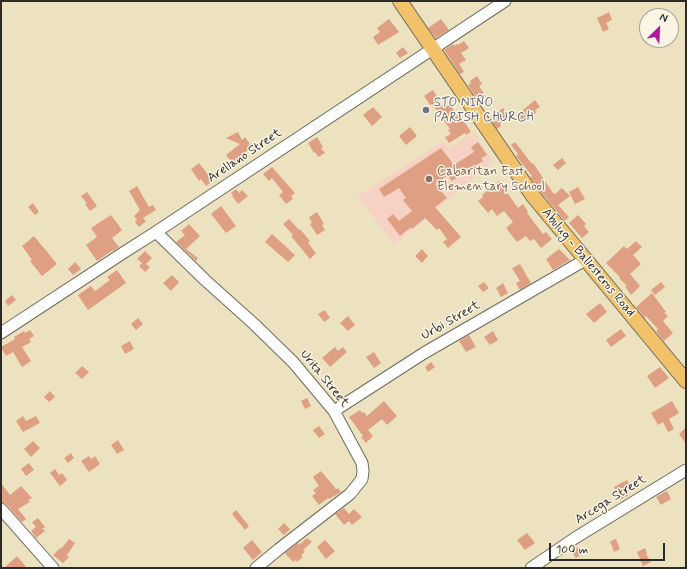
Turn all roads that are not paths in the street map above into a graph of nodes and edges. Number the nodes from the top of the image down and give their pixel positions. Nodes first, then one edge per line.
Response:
1 (400, 1) edge
2 (505, 1) edge
3 (432, 50) junction
4 (156, 232) junction
5 (585, 260) junction
6 (1, 333) edge
7 (686, 381) edge
8 (334, 411) junction
9 (686, 470) edge
10 (1, 509) edge
11 (53, 568) edge
12 (256, 568) edge
13 (531, 568) edge

1 - 3 main road, Abulug - Ballesteros Road
2 - 3 street, Arellano Street
3 - 4 street, Arellano Street
3 - 5 main road, Abulug - Ballesteros Road
4 - 6 street, Arellano Street
4 - 8 street, Urita Street
5 - 7 main road, Abulug - Ballesteros Road
5 - 8 street, Urbi Street
8 - 12 street, Urita Street
9 - 13 street, Arcega Street
10 - 11 street

